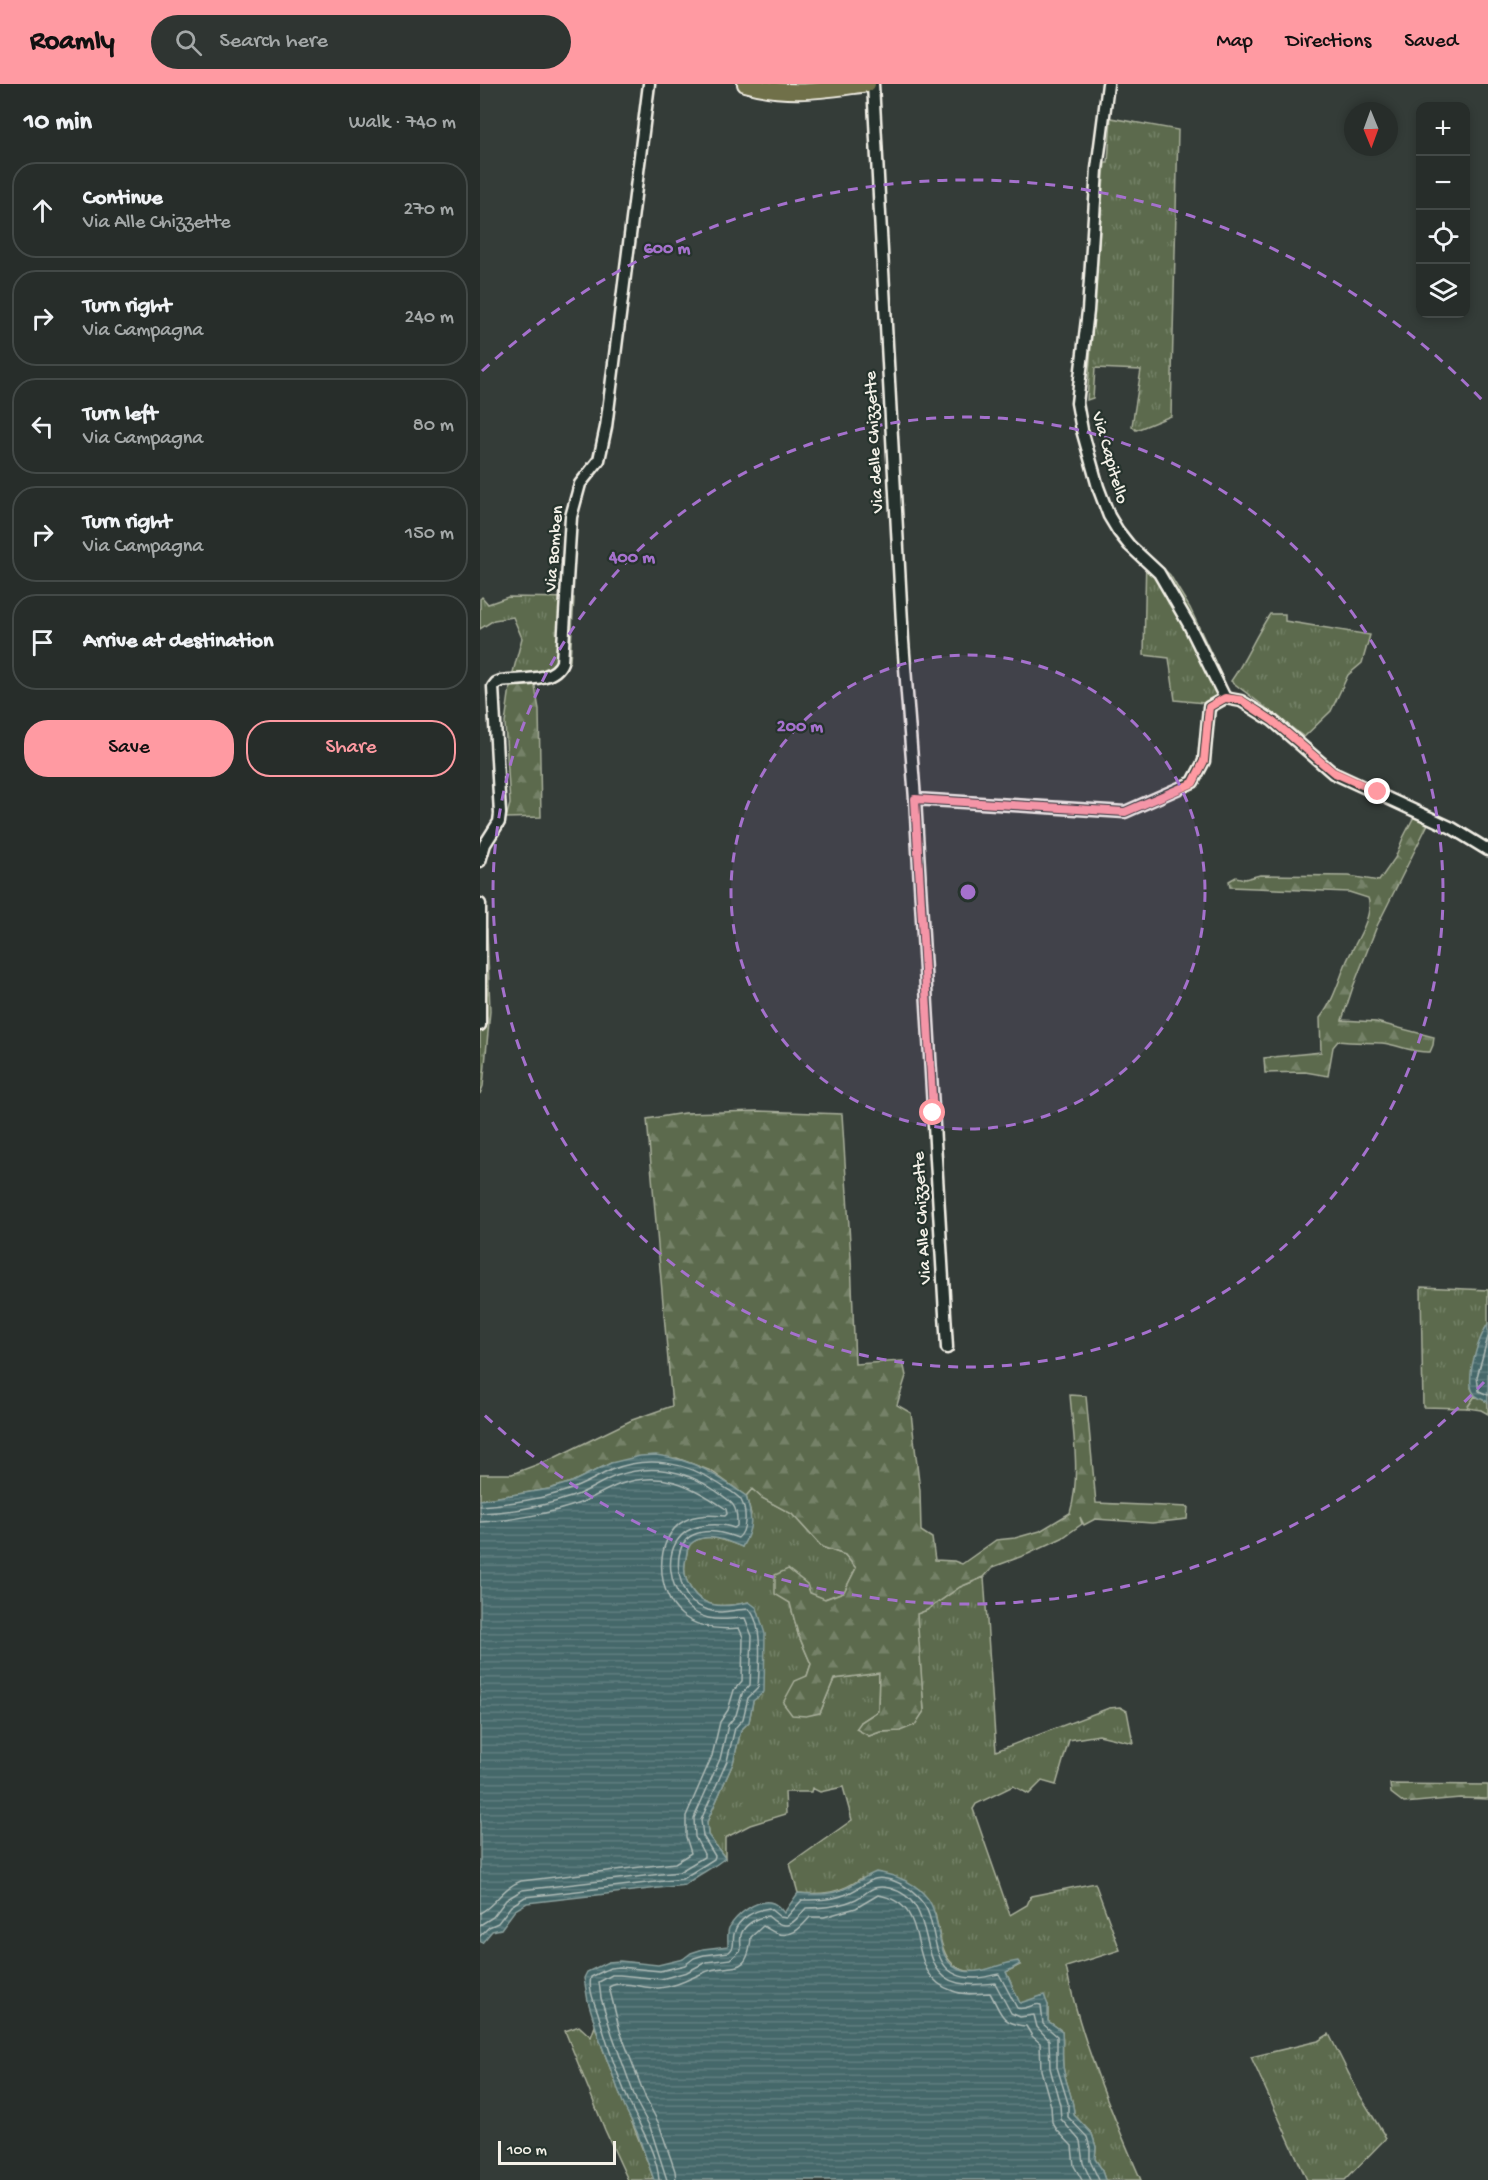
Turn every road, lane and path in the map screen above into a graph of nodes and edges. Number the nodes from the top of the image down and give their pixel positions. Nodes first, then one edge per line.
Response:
1 (650, 84) edge
2 (745, 84) edge
3 (870, 84) edge
4 (1108, 84) edge
5 (1225, 698) junction
6 (915, 799) junction
7 (1488, 850) edge
8 (480, 861) edge
9 (480, 904) edge
10 (480, 1025) edge
11 (947, 1348) dead end

1 - 8 street, Via Bomben
2 - 3 main road
3 - 6 street, Via delle Chizzette
4 - 5 street, Via Capitello
5 - 6 street
5 - 7 street
6 - 11 street, Via Alle Chizzette
9 - 10 street

